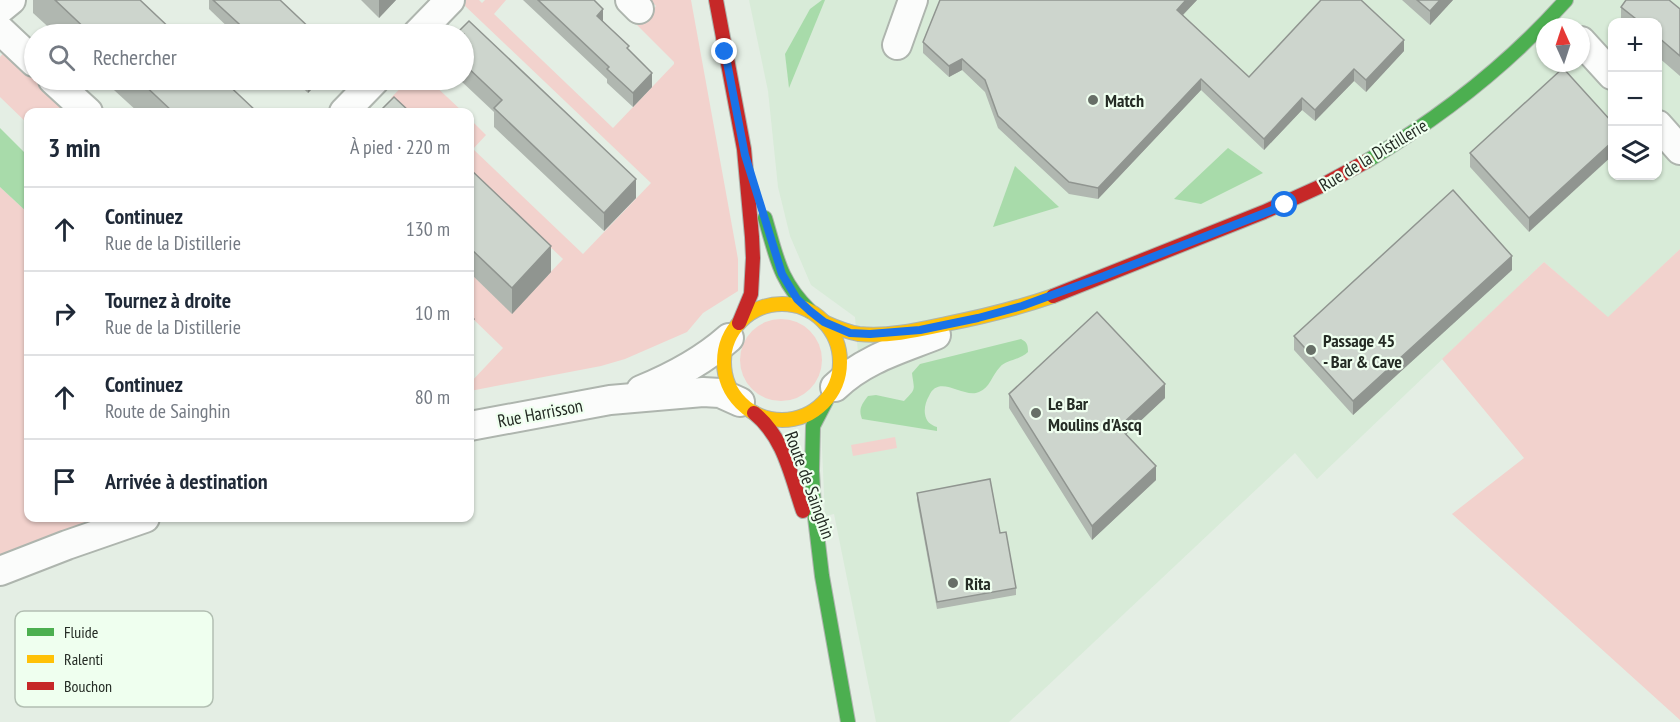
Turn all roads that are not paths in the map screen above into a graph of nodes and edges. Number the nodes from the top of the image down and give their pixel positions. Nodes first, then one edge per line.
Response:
1 (11, 0) edge
2 (450, 0) edge
3 (716, 0) edge
4 (914, 0) edge
5 (0, 9) edge
6 (1563, 13) edge
7 (427, 24) edge
8 (0, 30) edge
9 (897, 45) dead end
10 (1590, 51) edge
11 (24, 53) edge
12 (1609, 72) edge
13 (64, 90) edge
14 (366, 90) edge
15 (84, 108) edge
16 (349, 108) edge
17 (1659, 126) edge
18 (1680, 150) edge
19 (745, 155) junction
20 (810, 311) junction
21 (978, 318) junction
22 (824, 322) junction
23 (734, 331) junction
24 (830, 394) junction
25 (610, 400) junction
26 (747, 408) junction
27 (474, 425) edge
28 (133, 522) edge
29 (0, 571) edge
30 (822, 576) junction
31 (848, 722) edge

1 - 5 street
2 - 7 street
3 - 19 street
4 - 9 street
6 - 21 street, Rue de la Distillerie
8 - 11 street
10 - 12 street
13 - 15 street
14 - 16 street
17 - 18 street
19 - 20 street
19 - 23 street
20 - 22 street
20 - 23 street
21 - 22 street, Rue de la Distillerie
21 - 24 street, Rue de la Distillerie
22 - 24 street
23 - 25 street, Rue Harrisson
23 - 26 street
24 - 26 street
24 - 30 street, Route de Sainghin
25 - 26 street, Rue Harrisson
25 - 27 street, Rue Harrisson
26 - 30 street, Route de Sainghin
28 - 29 street
30 - 31 street, Route de Sainghin

